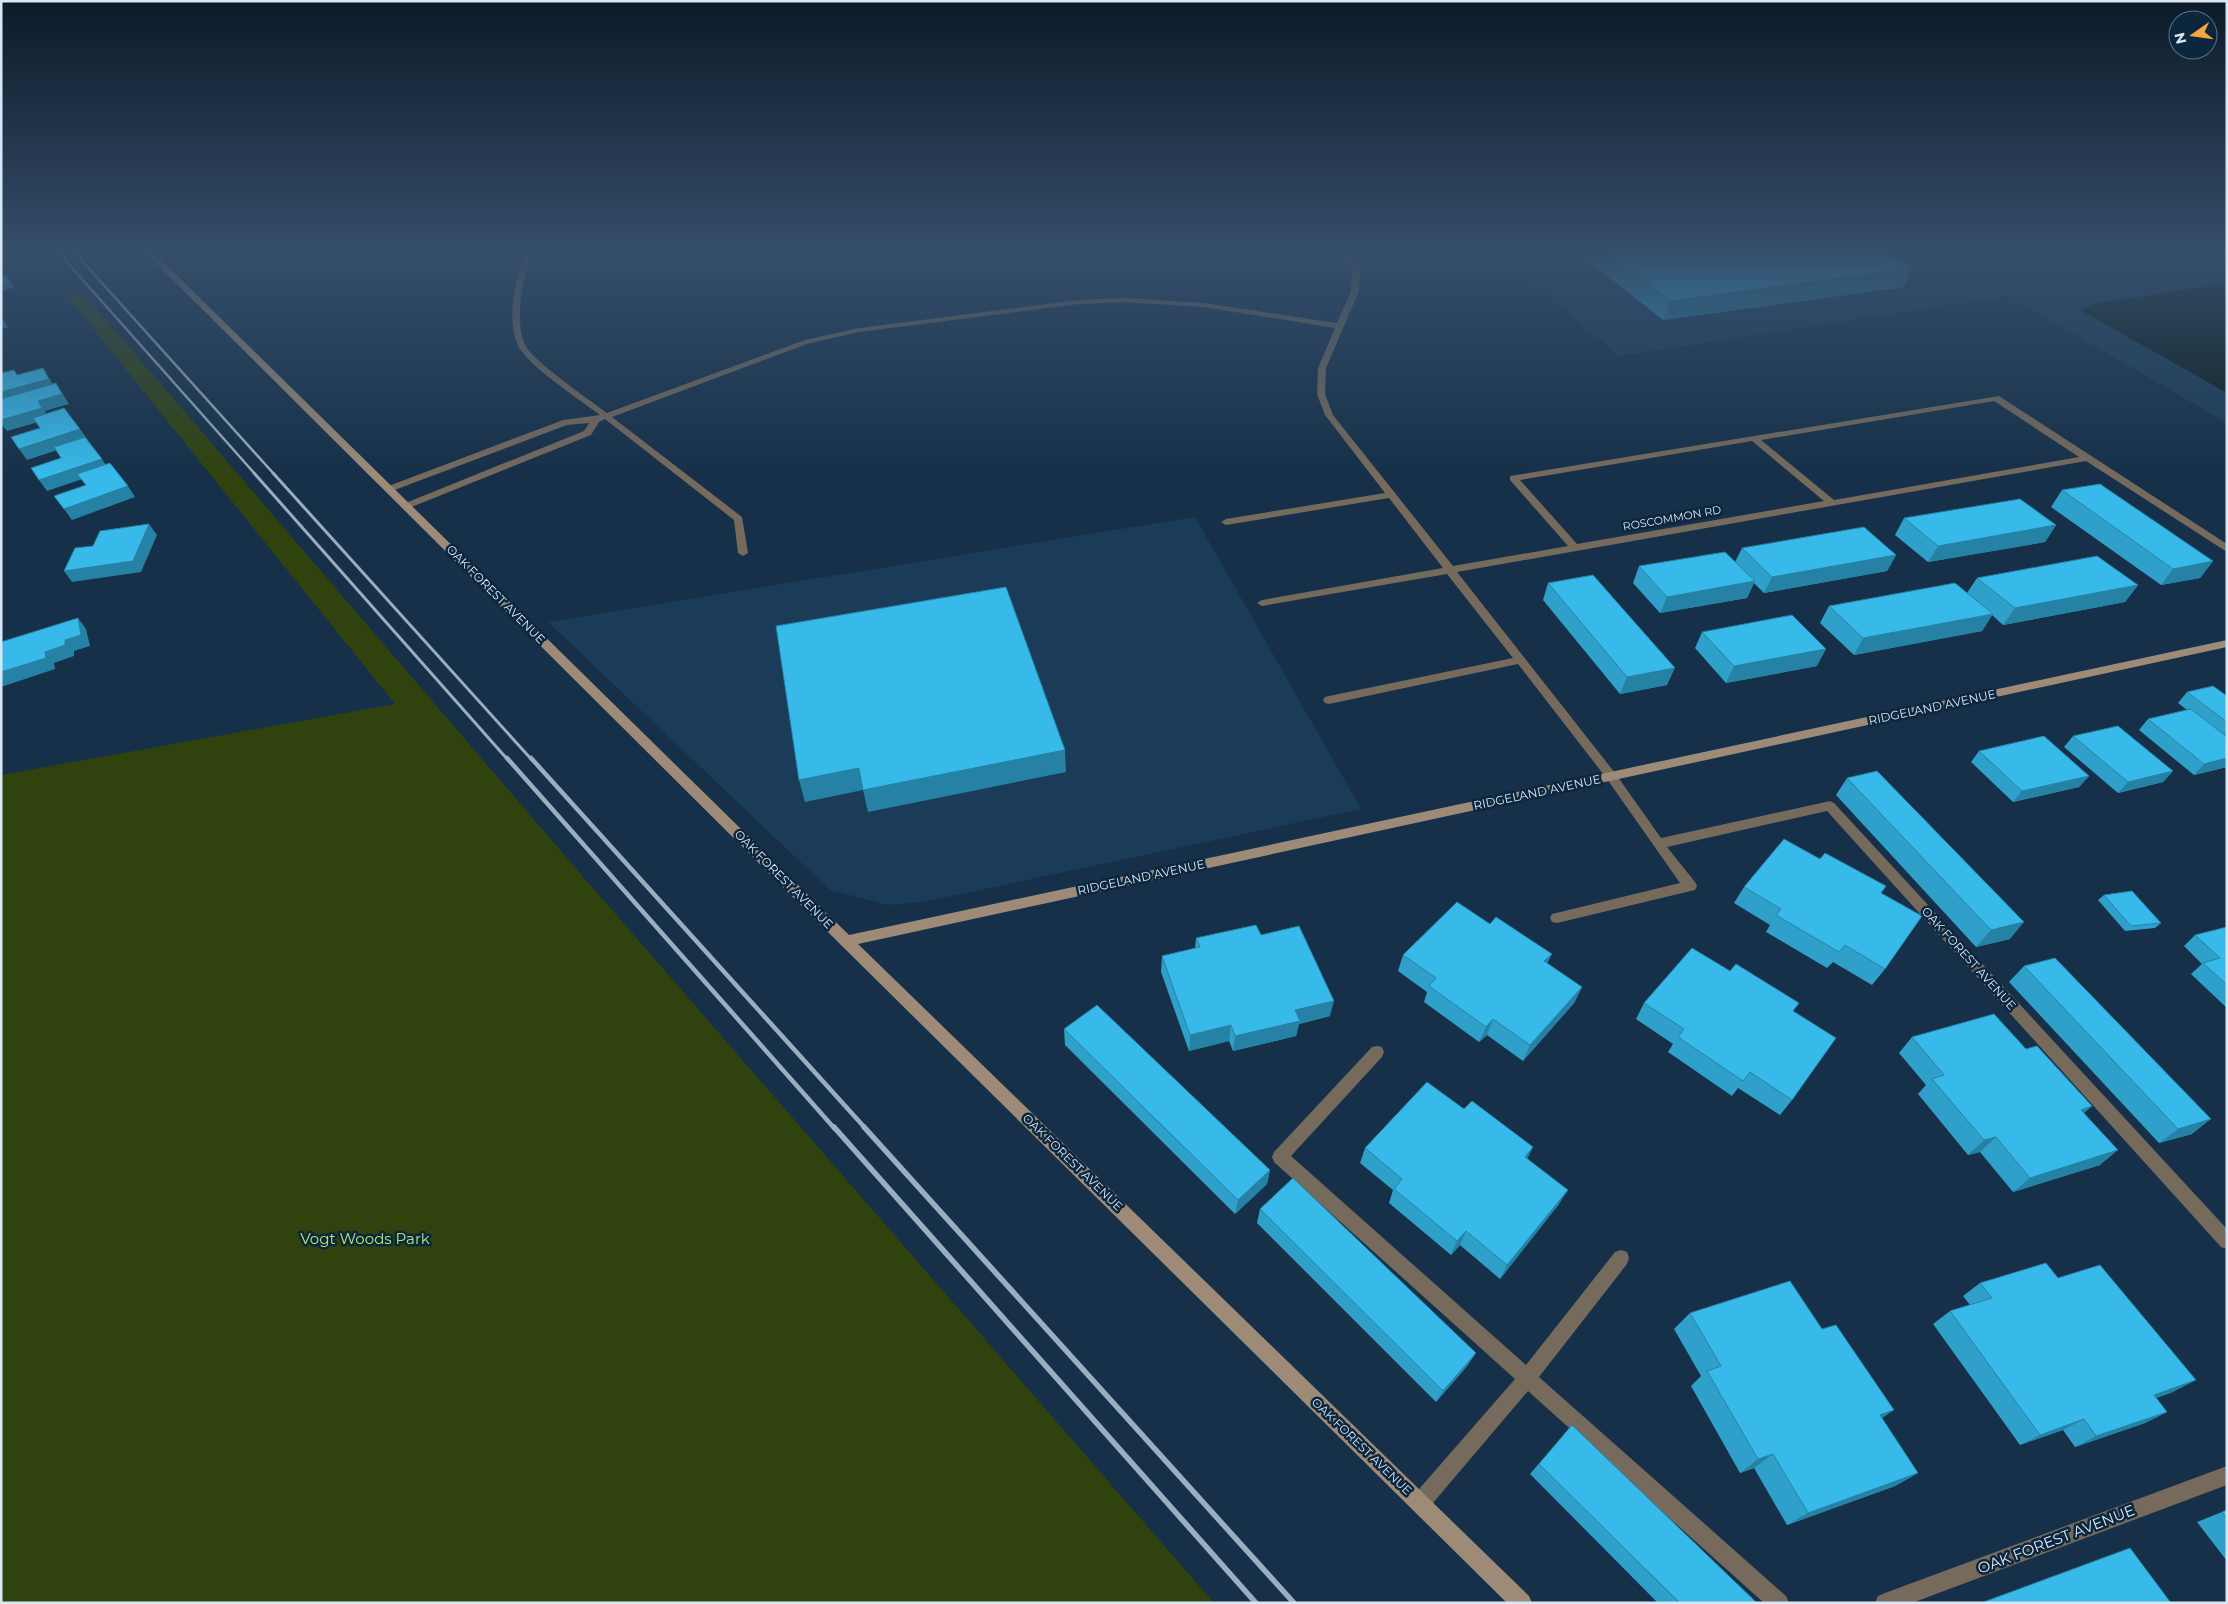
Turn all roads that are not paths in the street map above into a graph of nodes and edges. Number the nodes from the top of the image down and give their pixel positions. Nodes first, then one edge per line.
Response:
1 (1340, 326) edge
2 (225, 327) edge
3 (516, 327) edge
4 (884, 327) edge
5 (606, 416) junction
6 (595, 420) junction
7 (1754, 438) junction
8 (2087, 458) junction
9 (390, 489) junction
10 (1392, 495) junction
11 (1832, 503) junction
12 (406, 506) junction
13 (1226, 522) dead end
14 (1575, 548) junction
15 (2227, 549) edge
16 (744, 553) dead end
17 (1450, 570) junction
18 (1262, 603) dead end
19 (2227, 643) edge
20 (1520, 660) junction
21 (1329, 700) dead end
22 (1611, 776) junction
23 (1658, 844) junction
24 (1557, 918) dead end
25 (846, 940) junction
26 (1377, 1052) dead end
27 (2227, 1242) edge
28 (1621, 1258) dead end
29 (1528, 1378) junction
30 (2227, 1475) edge
31 (1420, 1503) junction
32 (1522, 1603) edge
33 (1779, 1603) edge
34 (1885, 1603) edge

1 - 10 street
2 - 9 street, OAK FOREST AVENUE
3 - 5 street
4 - 5 street
5 - 6 street
5 - 16 street
6 - 9 street
6 - 12 street
7 - 8 street
7 - 11 street
7 - 14 street
8 - 11 street, ROSCOMMON RD
8 - 15 street
9 - 12 street, OAK FOREST AVENUE
10 - 13 street
10 - 17 street
11 - 14 street, ROSCOMMON RD
12 - 25 street, OAK FOREST AVENUE
14 - 17 street, ROSCOMMON RD
17 - 18 street, ROSCOMMON RD
17 - 20 street
19 - 22 street, RIDGELAND AVENUE
20 - 21 street
20 - 22 street
22 - 23 street
22 - 25 street, RIDGELAND AVENUE
23 - 24 street
23 - 27 street, OAK FOREST AVENUE
25 - 31 street, OAK FOREST AVENUE
26 - 29 street
28 - 29 street, OAK FOREST AVENUE
29 - 31 street, OAK FOREST AVENUE
29 - 33 street
30 - 34 street, OAK FOREST AVENUE
31 - 32 street, OAK FOREST AVENUE

